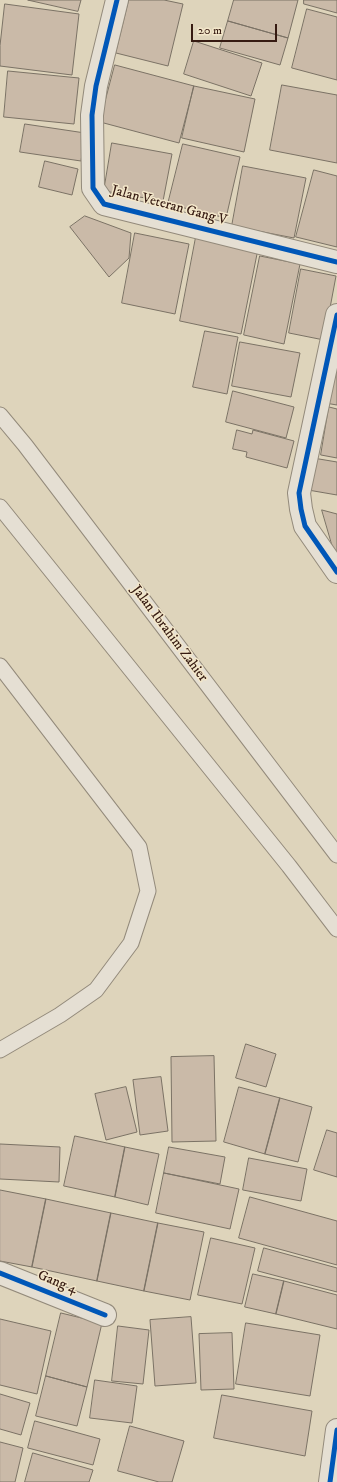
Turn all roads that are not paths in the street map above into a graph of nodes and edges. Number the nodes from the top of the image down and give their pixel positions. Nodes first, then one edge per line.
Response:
1 (118, 0) edge
2 (337, 262) edge
3 (336, 320) edge
4 (0, 415) edge
5 (0, 507) edge
6 (337, 572) edge
7 (0, 666) edge
8 (337, 855) edge
9 (337, 929) edge
10 (0, 1050) edge
11 (0, 1274) edge
12 (105, 1315) dead end
13 (337, 1430) edge
14 (330, 1482) edge

1 - 2 street, Jalan Veteran Gang V
3 - 6 street
4 - 8 lane, Jalan Ibrahim Zahier
5 - 9 lane
7 - 10 lane
11 - 12 street, Gang 4
13 - 14 street

